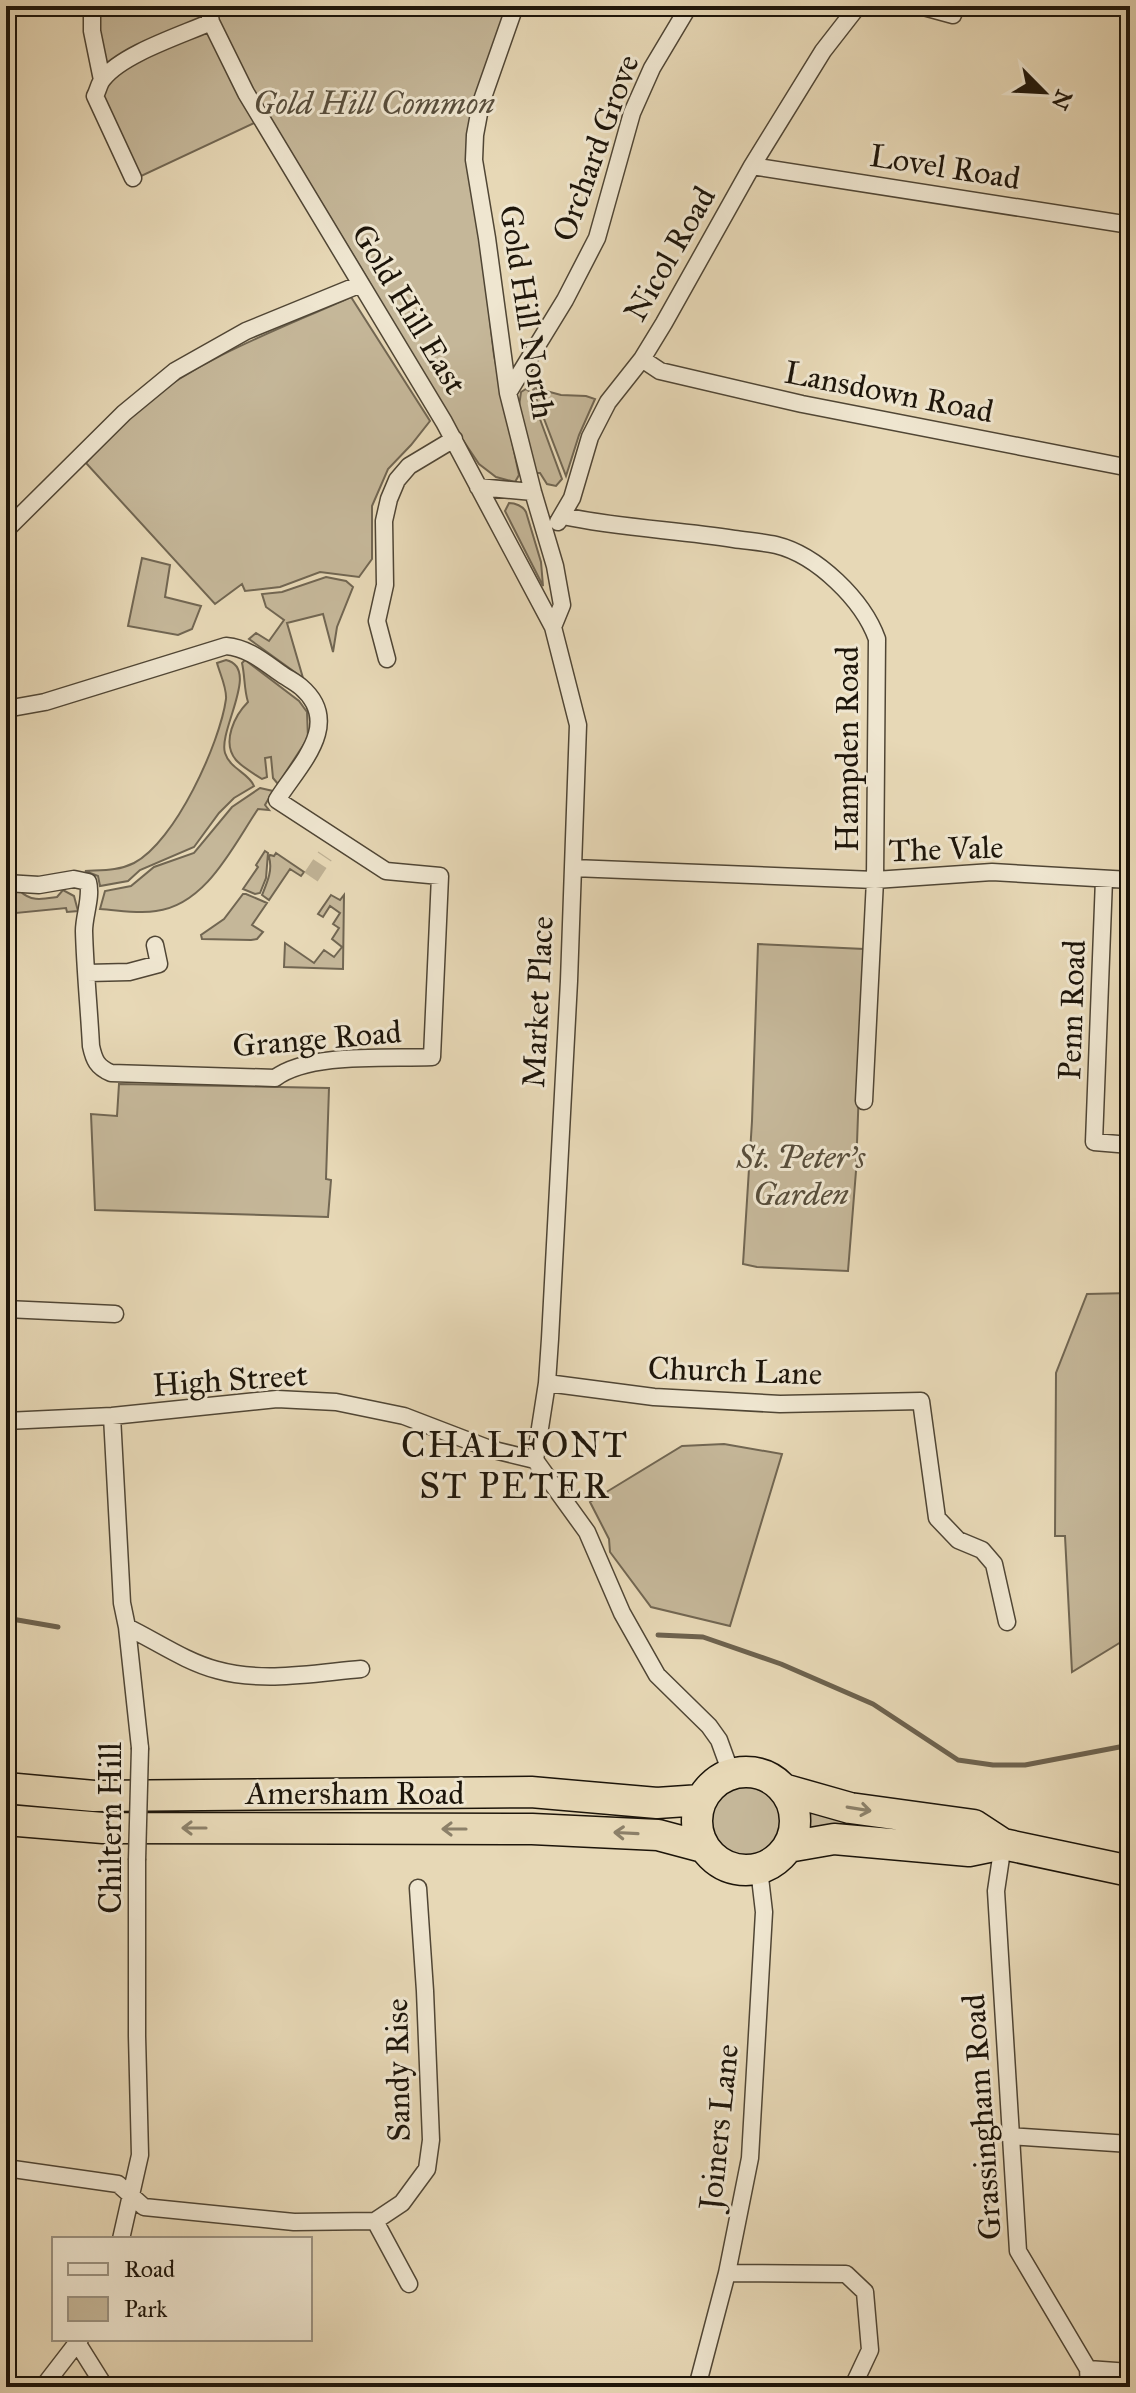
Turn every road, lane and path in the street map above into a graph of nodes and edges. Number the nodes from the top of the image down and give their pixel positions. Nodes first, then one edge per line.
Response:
1 (92, 6) edge
2 (515, 6) edge
3 (689, 6) edge
4 (858, 6) edge
5 (920, 6) edge
6 (209, 14) edge
7 (953, 15) dead end
8 (102, 80) junction
9 (752, 166) junction
10 (133, 178) dead end
11 (1130, 225) edge
12 (361, 284) junction
13 (642, 359) junction
14 (508, 393) junction
15 (454, 439) junction
16 (1130, 468) edge
17 (478, 487) junction
18 (533, 492) junction
19 (563, 516) junction
20 (6, 530) edge
21 (547, 535) junction
22 (553, 627) junction
23 (387, 659) dead end
24 (6, 709) edge
25 (573, 868) junction
26 (1104, 879) junction
27 (875, 880) junction
28 (1130, 880) edge
29 (6, 883) edge
30 (155, 945) dead end
31 (87, 973) junction
32 (864, 1101) dead end
33 (1130, 1145) edge
34 (6, 1309) edge
35 (115, 1314) dead end
36 (547, 1383) junction
37 (112, 1416) junction
38 (6, 1421) edge
39 (535, 1460) junction
40 (1007, 1622) dead end
41 (127, 1627) junction
42 (361, 1669) dead end
43 (731, 1773) junction
44 (6, 1788) edge
45 (783, 1789) junction
46 (701, 1800) junction
47 (6, 1820) edge
48 (1003, 1844) junction
49 (703, 1847) junction
50 (788, 1847) junction
51 (759, 1869) junction
52 (1130, 1871) edge
53 (418, 1888) dead end
54 (1009, 2136) junction
55 (1130, 2144) edge
56 (6, 2168) edge
57 (131, 2196) junction
58 (375, 2221) junction
59 (121, 2237) edge
60 (727, 2273) junction
61 (409, 2284) dead end
62 (79, 2341) edge
63 (1088, 2369) junction
64 (1130, 2372) edge
65 (854, 2384) dead end
66 (43, 2387) edge
67 (105, 2387) edge
68 (697, 2387) edge
69 (1089, 2387) edge

1 - 8 street
2 - 14 street, Gold Hill North
3 - 14 street, Orchard Grove
4 - 9 street, Nicol Road
5 - 7 street
6 - 8 street, Gold Hill East
6 - 12 street, Gold Hill East
8 - 10 street
9 - 11 street, Lovel Road
9 - 13 street, Nicol Road
12 - 15 street, Gold Hill East
12 - 20 street
13 - 16 street, Lansdown Road
13 - 19 street, Nicol Road
14 - 18 street, Gold Hill North
15 - 17 street, Gold Hill East
15 - 23 street
17 - 18 street
17 - 22 street, Gold Hill East
18 - 21 street, Gold Hill North
19 - 21 street, Nicol Road
19 - 27 street, Hampden Road
21 - 22 street, Gold Hill North
22 - 25 street, Market Place
24 - 31 street, Grange Road
25 - 27 street, The Vale
25 - 36 street, Market Place
26 - 27 street, The Vale
26 - 28 street, The Vale
26 - 33 street, Penn Road
27 - 32 street, Hampden Road
29 - 31 street, Grange Road
30 - 31 street
34 - 35 street
36 - 39 street
36 - 40 street, Church Lane
37 - 38 street, High Street
37 - 39 street, High Street
37 - 41 street, Chiltern Hill
39 - 43 street
41 - 42 street
41 - 57 street, Chiltern Hill, bridge
43 - 45 highway
43 - 46 highway
44 - 46 highway, Amersham Road
45 -> 48 highway
45 - 50 highway
46 - 49 highway
49 -> 47 highway, Amersham Road
48 - 50 highway
48 - 52 highway
48 - 54 street, Grassingham Road
49 - 51 highway
50 - 51 highway
51 - 60 street, Joiners Lane
53 - 58 street, Sandy Rise
54 - 55 street
54 - 63 street, Grassingham Road
56 - 57 street
57 - 58 street
57 - 59 street, Chiltern Hill
58 - 61 street
60 - 65 street
60 - 68 street, Joiners Lane
62 - 66 street
62 - 67 street
63 - 64 street
63 - 69 street

